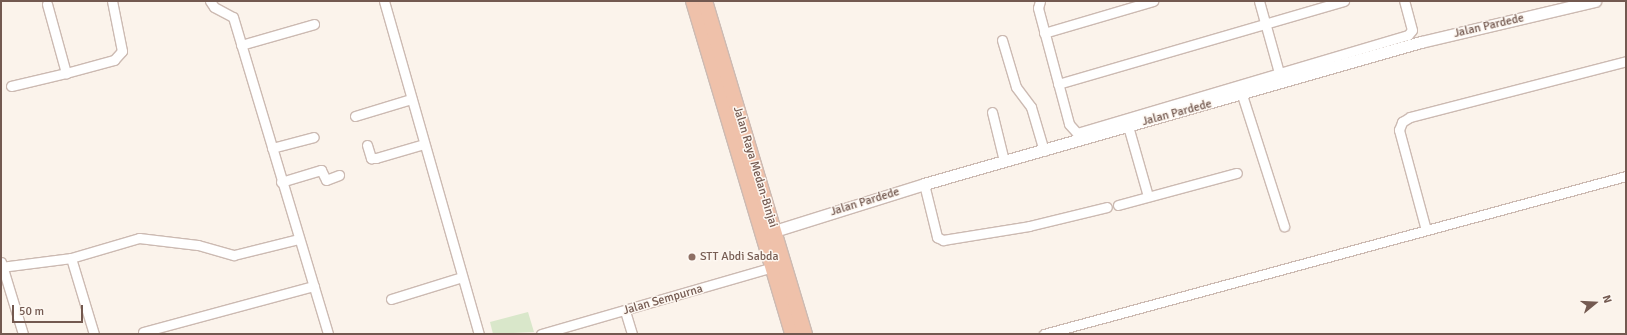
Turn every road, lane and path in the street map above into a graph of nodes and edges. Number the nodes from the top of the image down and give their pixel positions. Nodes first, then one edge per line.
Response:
1 (112, 1) edge
2 (210, 1) edge
3 (384, 1) edge
4 (693, 1) edge
5 (705, 1) edge
6 (1040, 1) edge
7 (1153, 1) edge
8 (1259, 1) edge
9 (1344, 1) edge
10 (1404, 1) edge
11 (1410, 1) edge
12 (1595, 1) edge
13 (47, 4) dead end
14 (1265, 23) junction
15 (314, 24) dead end
16 (1044, 33) junction
17 (1002, 40) dead end
18 (1421, 42) junction
19 (241, 45) junction
20 (1626, 61) edge
21 (66, 73) junction
22 (1281, 79) junction
23 (1058, 84) junction
24 (11, 86) dead end
25 (1242, 95) junction
26 (410, 100) junction
27 (992, 112) dead end
28 (355, 116) dead end
29 (1128, 126) junction
30 (314, 137) dead end
31 (424, 144) junction
32 (367, 145) dead end
33 (272, 148) junction
34 (1044, 151) junction
35 (1004, 161) junction
36 (1237, 173) dead end
37 (339, 175) dead end
38 (1626, 176) edge
39 (281, 182) junction
40 (924, 184) junction
41 (1148, 196) junction
42 (1118, 204) dead end
43 (1107, 207) dead end
44 (1284, 226) dead end
45 (1426, 230) junction
46 (768, 233) junction
47 (298, 239) junction
48 (71, 258) junction
49 (2, 265) edge
50 (778, 266) junction
51 (462, 277) junction
52 (314, 286) junction
53 (391, 299) dead end
54 (625, 311) junction
55 (174, 330) edge
56 (143, 332) dead end
57 (23, 334) edge
58 (94, 334) edge
59 (328, 334) edge
60 (479, 334) edge
61 (541, 334) edge
62 (632, 334) edge
63 (792, 334) edge
64 (805, 334) edge
65 (1044, 334) edge

1 - 21 street
2 - 19 street
3 - 26 street
4 - 46 highway, Jalan Raya Medan-Binjai
5 - 46 highway, Jalan Raya Medan-Binjai
6 - 16 street
7 - 16 street
8 - 14 street
9 - 14 street
10 - 22 street
11 - 18 street
12 - 18 street, Jalan Pardede
13 - 21 street
14 - 22 street
14 - 23 street
15 - 19 street
16 - 23 street
17 - 34 street
18 - 22 street, Jalan Pardede
19 - 33 street
20 - 45 street
21 - 24 street
22 - 23 street
22 - 25 street, Jalan Pardede
25 - 29 street, Jalan Pardede
25 - 44 street
26 - 28 street
26 - 31 street
27 - 35 street
29 - 34 street, Jalan Pardede
29 - 41 street
30 - 33 street
31 - 32 street
31 - 51 street
33 - 39 street
34 - 35 street, Jalan Pardede
35 - 40 street, Jalan Pardede
36 - 41 street
37 - 39 street
38 - 45 street
39 - 47 street
40 - 43 street
40 - 46 street, Jalan Pardede
41 - 42 street
45 - 65 street
46 - 50 highway, Jalan Raya Medan-Binjai
47 - 48 street
47 - 52 street
48 - 49 street
48 - 58 street
49 - 57 street
50 - 54 street, Jalan Sempurna
50 - 63 highway, Jalan Raya Medan-Binjai
50 - 64 highway, Jalan Raya Medan-Binjai
51 - 53 street
51 - 60 street
52 - 55 street
52 - 59 street
54 - 61 street, Jalan Sempurna
54 - 62 street
55 - 56 street

